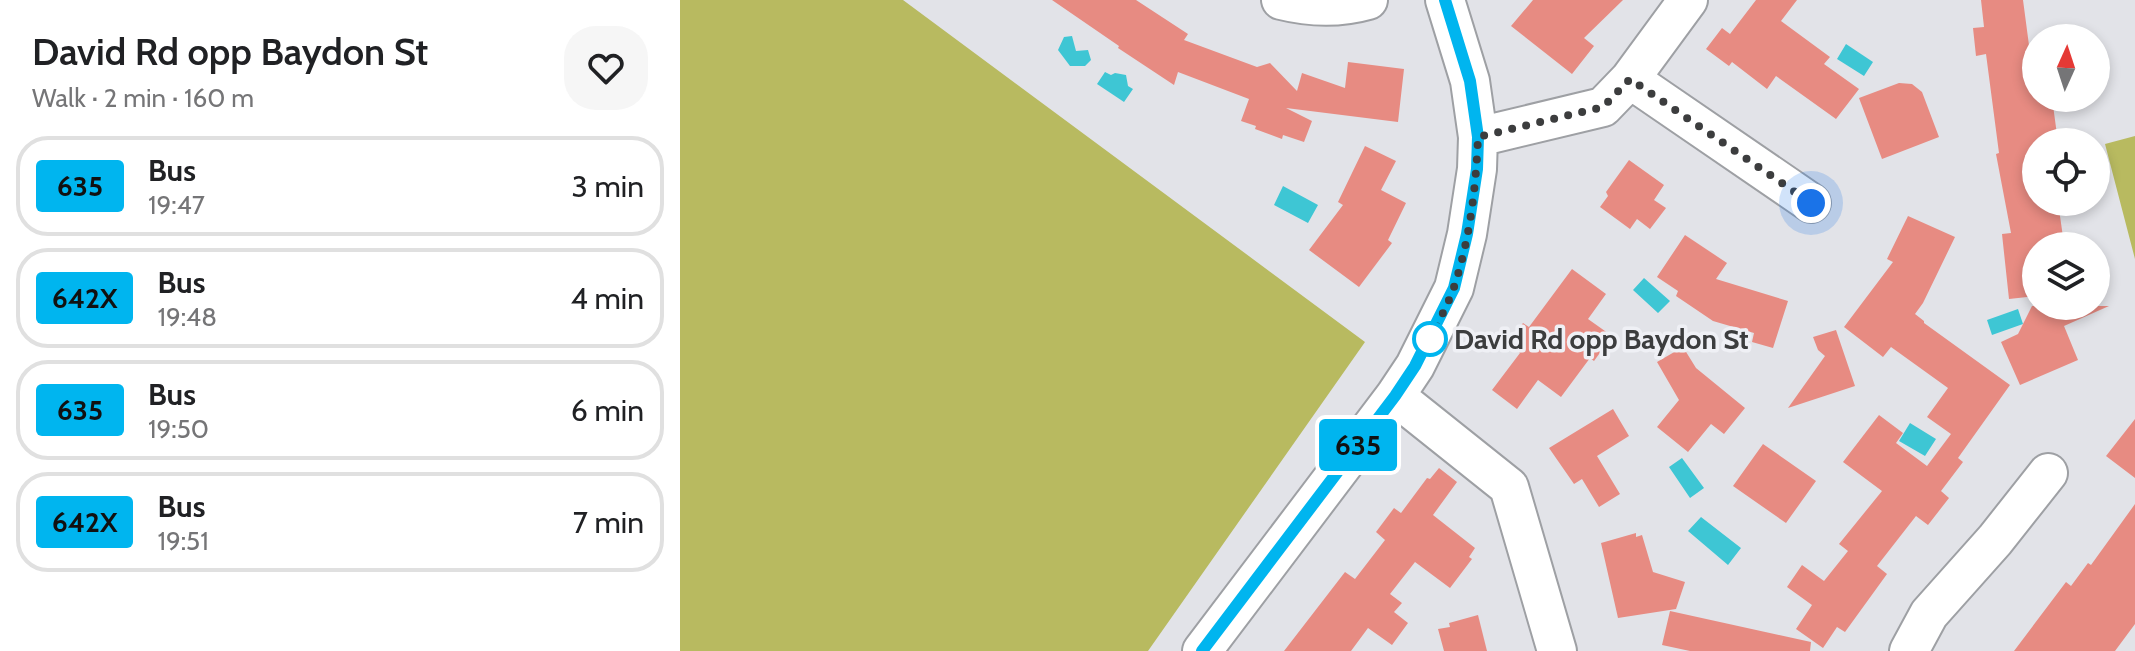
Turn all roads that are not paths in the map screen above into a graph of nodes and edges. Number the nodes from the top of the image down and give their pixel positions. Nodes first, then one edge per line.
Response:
1 (1281, 0) edge
2 (1368, 0) edge
3 (1445, 0) edge
4 (1688, 0) edge
5 (1630, 79) junction
6 (1478, 137) junction
7 (1811, 203) dead end
8 (1395, 396) junction
9 (2048, 473) dead end
10 (1202, 651) edge
11 (1557, 651) edge
12 (1909, 651) edge

1 - 2 street
3 - 6 street
4 - 5 street
5 - 6 street
5 - 7 street
6 - 8 street
8 - 10 street
8 - 11 street
9 - 12 street

